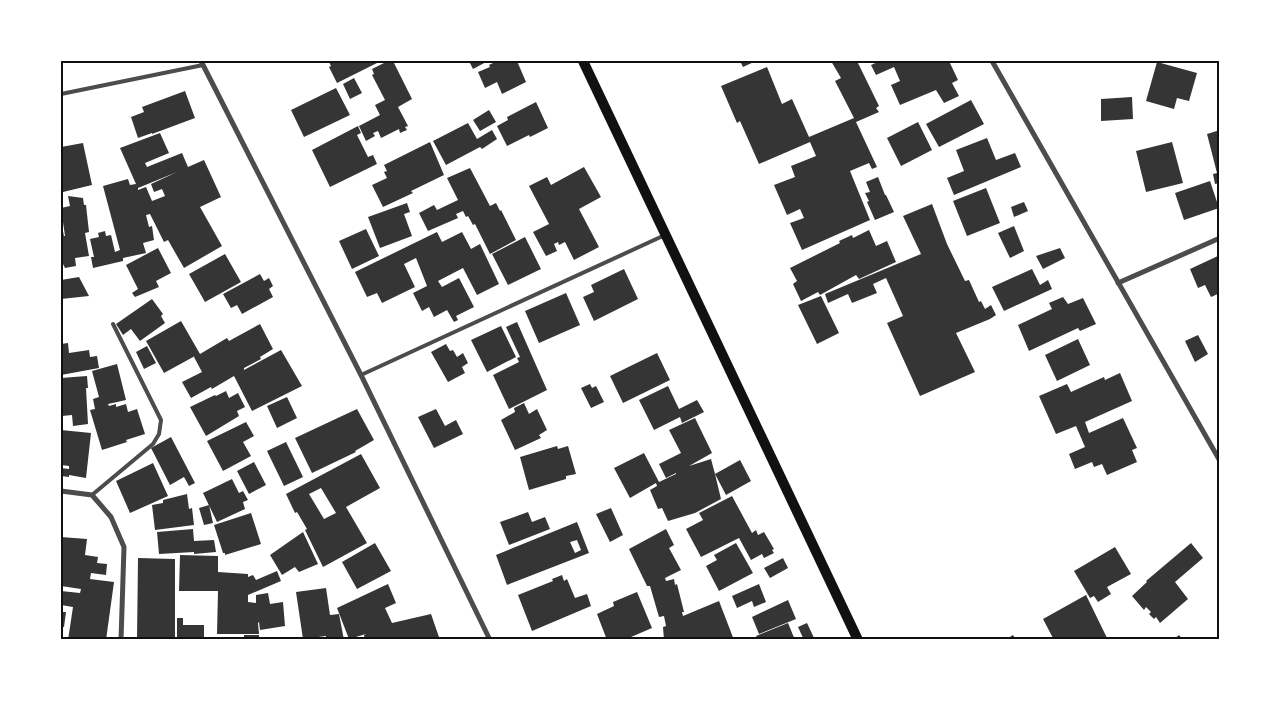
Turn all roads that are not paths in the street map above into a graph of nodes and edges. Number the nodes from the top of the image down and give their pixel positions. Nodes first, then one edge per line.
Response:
1 (583, 61) edge
2 (992, 61) edge
3 (202, 63) edge
4 (61, 94) edge
5 (666, 234) junction
6 (1220, 238) edge
7 (1118, 283) junction
8 (113, 324) dead end
9 (360, 375) junction
10 (1220, 461) edge
11 (61, 491) edge
12 (92, 495) junction
13 (121, 640) edge
14 (490, 640) edge
15 (858, 640) edge

1 - 5 main road
2 - 7 street
3 - 4 lane
3 - 9 street
5 - 9 lane
5 - 15 main road
6 - 7 street
7 - 10 street
8 - 12 lane
9 - 14 street
11 - 12 street
12 - 13 street

